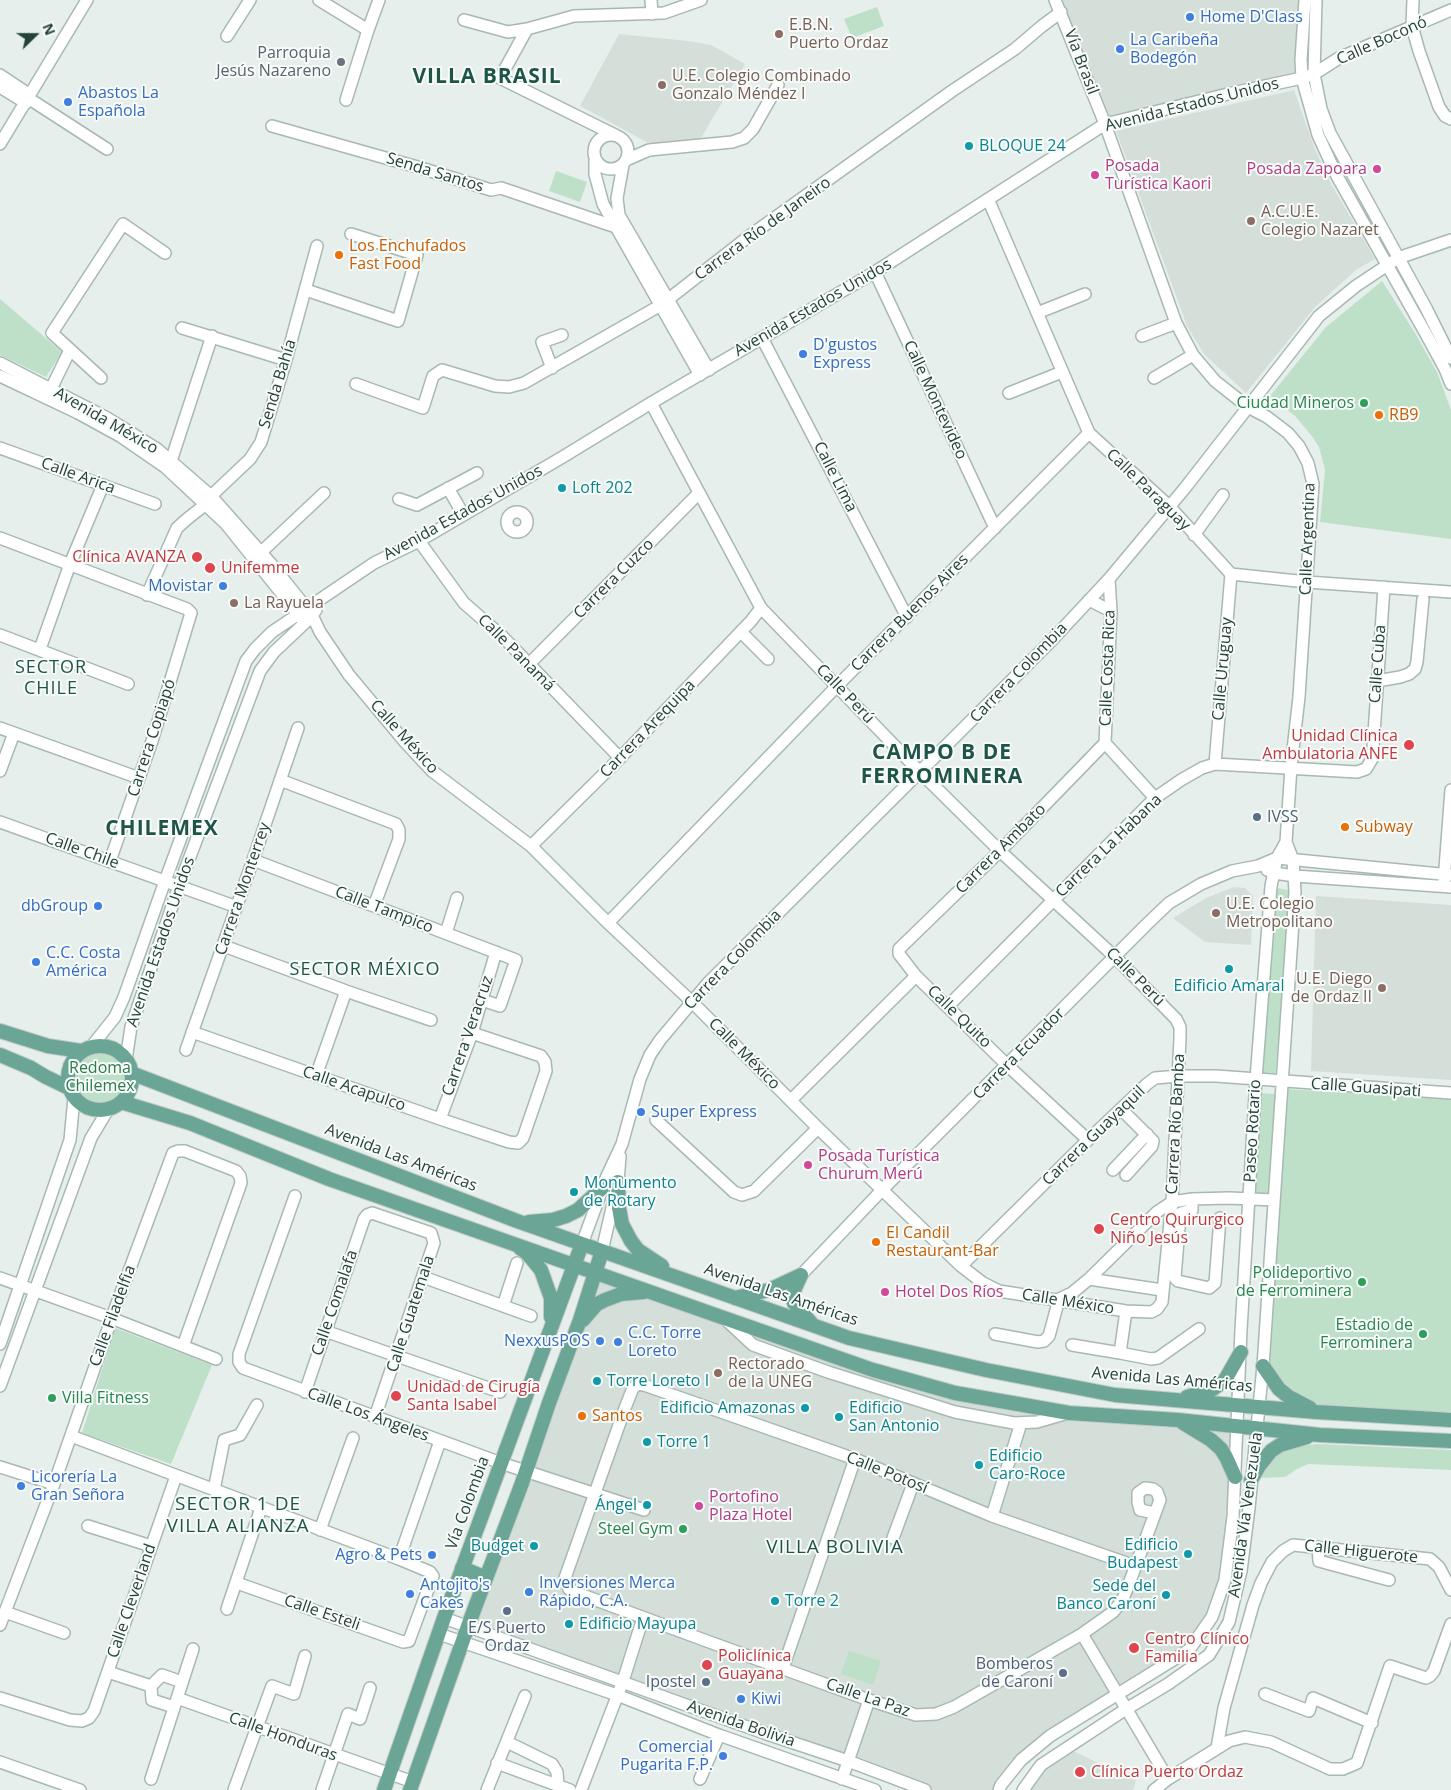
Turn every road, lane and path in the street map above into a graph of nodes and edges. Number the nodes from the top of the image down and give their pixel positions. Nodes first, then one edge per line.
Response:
1 (87, 0) edge
2 (250, 0) edge
3 (319, 0) edge
4 (379, 0) edge
5 (651, 0) edge
6 (701, 0) edge
7 (1055, 0) edge
8 (1305, 0) edge
9 (1316, 0) edge
10 (1413, 0) edge
11 (1451, 10) edge
12 (1061, 12) junction
13 (652, 14) junction
14 (464, 20) dead end
15 (1412, 26) junction
16 (528, 29) junction
17 (368, 30) junction
18 (227, 36) dead end
19 (1314, 74) junction
20 (0, 75) edge
21 (1302, 78) junction
22 (778, 85) dead end
23 (0, 87) edge
24 (28, 99) junction
25 (346, 100) dead end
26 (1451, 119) edge
27 (582, 120) junction
28 (1105, 124) junction
29 (272, 126) dead end
30 (620, 138) junction
31 (0, 144) edge
32 (107, 149) dead end
33 (649, 150) junction
34 (594, 155) junction
35 (624, 162) junction
36 (988, 198) junction
37 (621, 227) junction
38 (351, 234) dead end
39 (1451, 240) edge
40 (317, 246) dead end
41 (165, 253) dead end
42 (1398, 258) junction
43 (1386, 266) junction
44 (875, 272) junction
45 (306, 290) junction
46 (1084, 294) dead end
47 (664, 302) junction
48 (1037, 314) junction
49 (1176, 323) junction
50 (182, 328) dead end
51 (562, 335) dead end
52 (212, 336) junction
53 (1142, 336) dead end
54 (762, 338) junction
55 (70, 350) junction
56 (1193, 355) junction
57 (1451, 358) edge
58 (286, 360) junction
59 (0, 363) edge
60 (552, 368) junction
61 (704, 372) junction
62 (1062, 372) junction
63 (0, 376) edge
64 (101, 378) dead end
65 (1154, 378) dead end
66 (356, 384) dead end
67 (1451, 384) edge
68 (1009, 392) dead end
69 (49, 393) junction
70 (651, 403) junction
71 (1248, 407) junction
72 (1089, 433) junction
73 (0, 448) edge
74 (171, 461) junction
75 (477, 473) dead end
76 (102, 485) junction
77 (448, 488) junction
78 (324, 493) dead end
79 (699, 493) junction
80 (1223, 495) dead end
81 (399, 498) dead end
82 (209, 500) junction
83 (155, 504) dead end
84 (1169, 506) junction
85 (463, 514) junction
86 (995, 528) junction
87 (1194, 535) junction
88 (0, 538) edge
89 (419, 541) junction
90 (258, 556) junction
91 (70, 564) junction
92 (1230, 574) junction
93 (1108, 579) junction
94 (1306, 582) junction
95 (1384, 588) junction
96 (1451, 592) edge
97 (147, 594) junction
98 (1423, 599) dead end
99 (1089, 600) junction
100 (761, 608) junction
101 (1111, 611) junction
102 (305, 615) junction
103 (907, 617) junction
104 (320, 632) joint
105 (741, 632) junction
106 (0, 635) edge
107 (40, 650) junction
108 (768, 660) dead end
109 (529, 664) junction
110 (1377, 681) junction
111 (128, 684) dead end
112 (837, 686) junction
113 (0, 728) edge
114 (298, 728) dead end
115 (14, 733) junction
116 (1105, 743) junction
117 (620, 758) junction
118 (1215, 764) junction
119 (1291, 767) junction
120 (1366, 769) joint
121 (0, 771) edge
122 (920, 772) junction
123 (139, 778) junction
124 (280, 780) junction
125 (1451, 790) edge
126 (1155, 798) junction
127 (0, 822) edge
128 (1286, 842) junction
129 (531, 846) junction
130 (1000, 851) junction
131 (1277, 858) junction
132 (253, 860) junction
133 (1293, 860) junction
134 (110, 861) junction
135 (1258, 866) junction
136 (1274, 873) junction
137 (1295, 876) junction
138 (1448, 880) edge
139 (165, 881) junction
140 (179, 886) junction
141 (457, 898) dead end
142 (1053, 901) junction
143 (374, 906) junction
144 (237, 907) junction
145 (608, 923) junction
146 (446, 934) junction
147 (224, 946) junction
148 (496, 952) junction
149 (898, 954) joint
150 (1115, 956) junction
151 (916, 976) junction
152 (346, 991) junction
153 (482, 1000) junction
154 (692, 1002) junction
155 (948, 1006) junction
156 (432, 1020) dead end
157 (1180, 1027) joint
158 (0, 1031) edge
159 (192, 1032) junction
160 (472, 1033) junction
161 (86, 1049) junction
162 (186, 1050) dead end
163 (0, 1055) edge
164 (1007, 1065) junction
165 (129, 1066) junction
166 (316, 1076) junction
167 (1179, 1076) junction
168 (1256, 1079) junction
169 (1282, 1081) junction
170 (72, 1093) junction
171 (1451, 1093) edge
172 (791, 1100) junction
173 (115, 1105) junction
174 (1121, 1109) junction
175 (440, 1119) junction
176 (656, 1120) dead end
177 (818, 1128) junction
178 (1147, 1134) junction
179 (1088, 1140) junction
180 (622, 1144) junction
181 (1113, 1170) dead end
182 (1126, 1175) dead end
183 (618, 1182) junction
184 (602, 1188) junction
185 (883, 1190) junction
186 (296, 1196) dead end
187 (1249, 1198) junction
188 (1192, 1199) junction
189 (1274, 1200) junction
190 (1172, 1202) junction
191 (1220, 1218) dead end
192 (517, 1221) junction
193 (434, 1238) joint
194 (514, 1243) junction
195 (582, 1244) junction
196 (602, 1251) junction
197 (517, 1262) dead end
198 (574, 1265) junction
199 (961, 1266) junction
200 (596, 1272) junction
201 (801, 1275) junction
202 (423, 1277) junction
203 (676, 1277) junction
204 (0, 1278) edge
205 (1089, 1279) junction
206 (21, 1285) junction
207 (35, 1290) junction
208 (1162, 1290) junction
209 (661, 1295) junction
210 (735, 1298) junction
211 (1059, 1299) junction
212 (503, 1306) junction
213 (1157, 1309) joint
214 (1126, 1311) junction
215 (531, 1316) dead end
216 (112, 1318) junction
217 (724, 1318) junction
218 (814, 1326) junction
219 (578, 1327) junction
220 (1199, 1328) dead end
221 (550, 1330) junction
222 (325, 1331) junction
223 (995, 1334) dead end
224 (0, 1344) edge
225 (183, 1346) junction
226 (1072, 1346) dead end
227 (1241, 1352) junction
228 (1120, 1353) junction
229 (397, 1356) junction
230 (216, 1359) dead end
231 (1263, 1366) junction
232 (0, 1386) edge
233 (305, 1392) junction
234 (500, 1392) dead end
235 (1178, 1400) junction
236 (257, 1405) dead end
237 (1239, 1405) junction
238 (1260, 1406) junction
239 (1069, 1412) junction
240 (1317, 1412) junction
241 (375, 1417) junction
242 (1178, 1420) junction
243 (1451, 1420) edge
244 (1021, 1423) junction
245 (1238, 1426) junction
246 (1258, 1428) junction
247 (1320, 1435) junction
248 (71, 1436) junction
249 (353, 1438) dead end
250 (440, 1440) junction
251 (1451, 1442) edge
252 (855, 1459) junction
253 (501, 1463) junction
254 (0, 1467) edge
255 (526, 1472) junction
256 (176, 1476) junction
257 (1235, 1477) junction
258 (1252, 1480) junction
259 (54, 1484) junction
260 (912, 1484) junction
261 (214, 1490) junction
262 (595, 1494) junction
263 (644, 1510) dead end
264 (259, 1513) junction
265 (1154, 1514) dead end
266 (992, 1516) junction
267 (88, 1526) dead end
268 (320, 1530) junction
269 (893, 1538) dead end
270 (151, 1546) junction
271 (1318, 1547) junction
272 (399, 1560) junction
273 (1135, 1566) junction
274 (462, 1568) junction
275 (486, 1578) junction
276 (1389, 1580) dead end
277 (236, 1583) junction
278 (1449, 1586) edge
279 (227, 1609) dead end
280 (5, 1612) junction
281 (444, 1618) junction
282 (643, 1618) junction
283 (1451, 1624) edge
284 (0, 1625) edge
285 (468, 1626) junction
286 (64, 1633) dead end
287 (439, 1634) junction
288 (1082, 1634) junction
289 (463, 1642) junction
290 (193, 1649) dead end
291 (305, 1656) dead end
292 (783, 1668) junction
293 (108, 1672) junction
294 (623, 1681) junction
295 (182, 1682) junction
296 (151, 1686) junction
297 (370, 1688) dead end
298 (1265, 1694) dead end
299 (1118, 1695) junction
300 (524, 1696) dead end
301 (617, 1696) junction
302 (0, 1698) edge
303 (869, 1700) junction
304 (176, 1703) junction
305 (1126, 1709) junction
306 (1372, 1723) junction
307 (257, 1727) junction
308 (719, 1735) junction
309 (507, 1742) junction
310 (1217, 1748) junction
311 (334, 1755) junction
312 (848, 1760) junction
313 (0, 1762) edge
314 (497, 1763) junction
315 (389, 1775) junction
316 (151, 1779) dead end
317 (700, 1779) dead end
318 (842, 1779) junction
319 (1168, 1779) junction
320 (412, 1786) edge
321 (558, 1786) junction
322 (80, 1790) edge
323 (234, 1790) edge
324 (322, 1790) edge
325 (384, 1790) edge
326 (488, 1790) edge
327 (570, 1790) edge
328 (581, 1790) edge
329 (875, 1790) edge
330 (924, 1790) edge
331 (999, 1790) edge
332 (1023, 1790) edge
333 (1154, 1790) edge

1 - 24 street
2 - 18 street
3 - 17 street
4 - 17 street
5 - 13 street
6 - 13 street
7 - 12 street, Vía Brasil
8 - 21 street
9 - 19 street
10 - 15 street
11 - 15 street, Calle Boconó
12 - 28 street, Vía Brasil
12 - 47 street, Carrera Río de Janeiro
13 - 16 street
14 - 16 street
15 - 19 street, Calle Boconó
15 - 26 street
16 - 27 street
17 - 25 street
19 - 21 street, Avenida Estados Unidos
19 - 42 street
20 - 24 street
21 - 28 street, Avenida Estados Unidos
21 - 43 street
22 - 33 street
23 - 24 street
24 - 31 street
24 - 32 street
27 - 30 street
27 - 34 street
28 - 36 street, Avenida Estados Unidos
28 - 49 street, Calle Argentina
29 - 37 street, Senda Santos
30 - 33 street
30 - 34 street
30 - 35 street
33 - 35 street
34 - 35 street
34 - 37 street
35 - 37 street
36 - 44 street, Avenida Estados Unidos
36 - 48 street, Calle Paraguay
37 - 47 street
38 - 45 street
39 - 42 street, Carrera Colombia
40 - 45 street, Senda Bahía
41 - 55 street
42 - 43 street, Carrera Colombia
42 - 57 street
43 - 67 street
43 - 71 street, Carrera Colombia
44 - 54 street, Avenida Estados Unidos
44 - 86 street, Calle Montevideo
45 - 58 street, Senda Bahía
46 - 48 street
47 - 60 street, Carrera Río de Janeiro
47 - 61 street
48 - 62 street, Calle Paraguay
49 - 53 street
49 - 56 street, Calle Argentina
50 - 52 street
51 - 60 street
52 - 58 street
52 - 74 street
54 - 61 street, Avenida Estados Unidos
54 - 103 street, Calle Lima
55 - 64 street
55 - 69 street
56 - 65 street
56 - 71 street, Calle Argentina
58 - 82 street, Senda Bahía
59 - 69 street, Avenida México
60 - 66 street, Carrera Río de Janeiro
61 - 70 street, Avenida Estados Unidos
62 - 68 street
62 - 72 street, Calle Paraguay
63 - 69 street, Avenida México
69 - 74 street, Avenida México
69 - 82 street, Avenida México
70 - 79 street, Calle Perú
70 - 85 street, Avenida Estados Unidos
71 - 84 street, Carrera Colombia
71 - 94 street, Calle Argentina
72 - 84 street, Calle Paraguay
72 - 86 street, Carrera Buenos Aires
73 - 76 street, Calle Arica
74 - 82 street, Avenida México
75 - 77 street
76 - 83 street, Calle Arica
76 - 91 street
77 - 81 street
77 - 85 street
78 - 90 street
79 - 100 street, Calle Perú
79 - 109 street, Carrera Cuzco
80 - 87 street
82 - 90 street, Avenida México
82 - 97 street, Senda Bahía
84 - 87 street, Calle Paraguay
84 - 93 street, Carrera Colombia
85 - 89 street, Avenida Estados Unidos
86 - 103 street, Carrera Buenos Aires
87 - 92 street, Calle Paraguay
88 - 91 street
89 - 102 street, Avenida Estados Unidos
89 - 109 street, Calle Panamá
90 - 102 street, Avenida México
91 - 97 street
91 - 107 street
92 - 94 street
92 - 118 street, Calle Uruguay
93 - 99 street, Carrera Colombia
93 - 101 street, Calle Costa Rica
94 - 95 street
94 - 119 street, Calle Argentina
95 - 96 street
95 - 110 street, Calle Cuba
97 - 123 street, Carrera Copiapó
98 - 110 street
99 - 101 street
99 - 122 street, Carrera Colombia
100 - 105 street, Carrera Arequipa
100 - 112 street, Calle Perú
101 - 116 street, Calle Costa Rica
102 - 104 street, Avenida México
102 - 139 street, Avenida Estados Unidos
102 - 140 street, Avenida Estados Unidos
103 - 112 street, Carrera Buenos Aires
104 - 129 street, Calle México
105 - 108 street
105 - 117 street, Carrera Arequipa
106 - 107 street
107 - 111 street
109 - 117 street, Calle Panamá
110 - 120 street, Calle Cuba
112 - 122 street, Calle Perú
112 - 145 street, Carrera Buenos Aires
113 - 115 street
114 - 124 street, Carrera Monterrey
115 - 121 street
115 - 123 street
116 - 126 street, Calle Costa Rica
116 - 130 street, Carrera Ambato
117 - 129 street, Carrera Arequipa
118 - 119 street, Carrera La Habana
118 - 126 street, Carrera La Habana
119 - 120 street, Carrera La Habana
119 - 128 street, Calle Argentina
122 - 130 street, Calle Perú
122 - 154 street, Carrera Colombia
123 - 134 street, Carrera Copiapó
124 - 132 street, Carrera Monterrey
124 - 143 street
125 - 138 street
126 - 142 street, Carrera La Habana
127 - 134 street, Calle Chile
128 - 131 street, Calle Argentina
128 - 133 street, Calle Argentina
129 - 145 street, Calle México
130 - 142 street, Calle Perú
130 - 149 street, Carrera Ambato
131 - 133 street
131 - 135 street, Carrera Ecuador
131 - 136 street, Paseo Rotario
132 - 143 street, Calle Tampico
132 - 144 street, Carrera Monterrey
133 - 137 street, Paseo Rotario
133 - 138 street
134 - 139 street, Calle Chile
135 - 136 street
135 - 150 street, Carrera Ecuador
136 - 137 street
136 - 168 street, Paseo Rotario
137 - 138 street
137 - 169 street, Paseo Rotario
139 - 140 street, Calle Chile
139 - 161 street, Avenida Estados Unidos
140 - 144 street, Calle Chile
140 - 165 street, Avenida Estados Unidos
141 - 146 street
142 - 150 street, Calle Perú
142 - 155 street, Carrera La Habana
143 - 146 street, Calle Tampico
144 - 147 street, Carrera Monterrey
145 - 154 street, Calle México
146 - 148 street, Calle Tampico
147 - 152 street
147 - 159 street, Carrera Monterrey
148 - 153 street, Carrera Veracruz
148 - 153 street, Calle Tampico
149 - 151 street, Calle Quito
150 - 157 street, Calle Perú
150 - 164 street, Carrera Ecuador
151 - 155 street, Calle Quito
151 - 172 street
152 - 156 street
152 - 166 street
153 - 160 street, Carrera Veracruz
154 - 172 street, Calle México
154 - 180 street, Carrera Colombia
155 - 164 street, Calle Quito
157 - 167 street, Carrera Río Bamba
158 - 161 main road
159 - 162 street, Carrera Monterrey
159 - 166 street, Calle Acapulco
160 - 175 street, Carrera Veracruz
160 - 175 street, Calle Acapulco
161 - 165 main road
161 - 170 main road
163 - 170 main road
164 - 179 street, Calle Quito
164 - 185 street, Carrera Ecuador
165 - 173 main road
165 - 192 main road, Avenida Las Américas
166 - 175 street, Calle Acapulco
167 - 168 street, Carrera Guayaquil
167 - 174 street, Carrera Guayaquil
167 - 190 street, Carrera Río Bamba
168 - 169 street, Calle Guasipati
168 - 187 street, Paseo Rotario
169 - 171 street, Calle Guasipati
169 - 189 street, Paseo Rotario
170 - 173 main road
170 - 206 street
172 - 177 street, Calle México
173 - 194 main road
173 - 207 street
174 - 178 street
174 - 179 street, Carrera Guayaquil
176 - 177 street
177 - 185 street, Calle México
178 - 181 street
178 - 182 street
179 - 199 street, Carrera Guayaquil
180 - 183 street, Carrera Colombia
180 - 184 street, Carrera Colombia
183 - 196 street, Carrera Colombia
183 - 203 main road
184 - 192 main road
184 - 195 street, Carrera Colombia
185 - 199 street, Calle México
185 - 201 street, Carrera Ecuador
186 - 233 street, Calle Los Ángeles
187 - 188 street
187 - 189 street
187 - 227 street, Paseo Rotario
188 - 190 street
188 - 191 street
189 - 231 street, Paseo Rotario
190 - 205 street
190 - 208 street, Carrera Río Bamba
192 - 195 main road, Avenida Las Américas
193 - 202 street, Calle Guatemala
193 - 222 street, Calle Comalafa
194 - 198 main road
194 - 221 main road
195 - 196 main road, Avenida Las Américas
195 - 198 main road, Vía Colombia
196 - 200 main road
196 - 203 main road, Avenida Las Américas
197 - 212 street
198 - 200 main road
198 - 221 main road, Vía Colombia
199 - 211 street, Calle México
200 - 209 main road
200 - 219 main road
201 - 210 main road
201 - 218 main road
202 - 212 street
202 - 229 street, Calle Guatemala
203 - 210 main road, Avenida Las Américas
204 - 206 street
205 - 208 street
205 - 211 street
206 - 207 street
206 - 224 street
207 - 216 street
207 - 232 street
208 - 213 street, Carrera Río Bamba
209 - 217 main road
209 - 219 main road
210 - 218 main road, Avenida Las Américas
211 - 214 street, Calle México
211 - 223 street
212 - 215 street
213 - 214 street, Calle México
214 - 228 street
216 - 225 street
216 - 225 street, Calle Filadelfia
216 - 248 street, Calle Filadelfia
217 - 239 main road
217 - 244 street
218 - 235 main road, Avenida Las Américas
219 - 255 main road
220 - 228 street
221 - 253 main road, Vía Colombia
222 - 229 street
222 - 233 street, Calle Comalafa
225 - 230 street
226 - 228 street
227 - 235 main road
227 - 237 street, Paseo Rotario
229 - 234 street
229 - 241 street, Calle Guatemala
231 - 238 street, Paseo Rotario
231 - 240 main road
233 - 241 street, Calle Los Ángeles
235 - 237 main road, Avenida Las Américas
236 - 261 street
237 - 238 main road, Avenida Las Américas
237 - 245 street, Avenida Vía Venezuela
238 - 240 main road, Avenida Las Américas
238 - 246 street, Avenida Vía Venezuela
239 - 242 main road
239 - 244 street
240 - 243 main road, Avenida Las Américas
241 - 250 street, Calle Los Ángeles
242 - 245 main road
242 - 257 main road
244 - 266 street
245 - 246 main road
245 - 257 street, Avenida Vía Venezuela
246 - 247 main road
246 - 258 street, Avenida Vía Venezuela
247 - 251 main road
247 - 258 main road
248 - 256 street
248 - 259 street, Calle Filadelfia
249 - 268 street
250 - 253 street, Calle Los Ángeles
250 - 272 street
252 - 260 street, Calle Potosí
252 - 262 street, Calle Potosí
252 - 292 street
253 - 255 street, Calle Los Ángeles
253 - 274 main road, Vía Colombia
254 - 259 street
255 - 262 street, Calle Los Ángeles
255 - 275 main road
256 - 261 street
256 - 270 street, Calle Cleverland
257 - 299 street, Avenida Vía Venezuela
258 - 305 street, Avenida Vía Venezuela
259 - 280 street, Calle Filadelfia
260 - 266 street, Calle Potosí
260 - 269 street
261 - 264 street
262 - 263 street, Calle Los Ángeles
262 - 282 street, Calle La Paz
264 - 268 street
264 - 277 street
265 - 273 street, Calle La Paz
266 - 273 street, Calle Potosí
267 - 270 street
268 - 272 street
270 - 293 street, Calle Cleverland
271 - 276 street
271 - 278 street, Calle Higuerote
271 - 310 street, Calle Higuerote
272 - 277 street, Calle Esteli
273 - 288 street, Calle La Paz
274 - 275 main road
274 - 281 main road, Vía Colombia
275 - 285 main road
277 - 279 street
280 - 284 street, Calle Filadelfia
280 - 286 street
281 - 285 street, Avenida Bolivia
281 - 287 main road, Vía Colombia
282 - 292 street, Calle La Paz
282 - 294 street
283 - 306 street
285 - 289 main road
285 - 294 street, Avenida Bolivia
287 - 289 street, Avenida Bolivia
287 - 315 main road, Vía Colombia
288 - 299 street
288 - 303 street, Calle La Paz
289 - 301 street, Avenida Bolivia
289 - 320 main road
290 - 295 street
291 - 307 street
292 - 303 street, Calle La Paz
293 - 296 street
293 - 302 street, Calle Cleverland
294 - 301 street
294 - 312 street, Avenida Bolivia
295 - 296 street
295 - 304 street
296 - 304 street, Calle Honduras
297 - 311 street
298 - 306 street
299 - 305 street
299 - 331 street, Avenida Vía Venezuela
300 - 309 street
301 - 308 street, Avenida Bolivia
301 - 328 street
303 - 312 street
304 - 307 street, Calle Honduras
304 - 316 street
305 - 319 street
305 - 332 street, Avenida Vía Venezuela
306 - 310 street
307 - 311 street, Calle Honduras
307 - 323 street
308 - 317 street
308 - 318 street, Avenida Bolivia
309 - 314 street
309 - 321 street
310 - 319 street
311 - 315 street, Calle Honduras
311 - 324 street
312 - 318 street
312 - 330 street, Avenida Bolivia
313 - 322 street
314 - 321 street
314 - 326 street
315 - 320 street
315 - 325 main road, Vía Colombia
318 - 329 street, Avenida Bolivia
319 - 333 street
321 - 327 street

